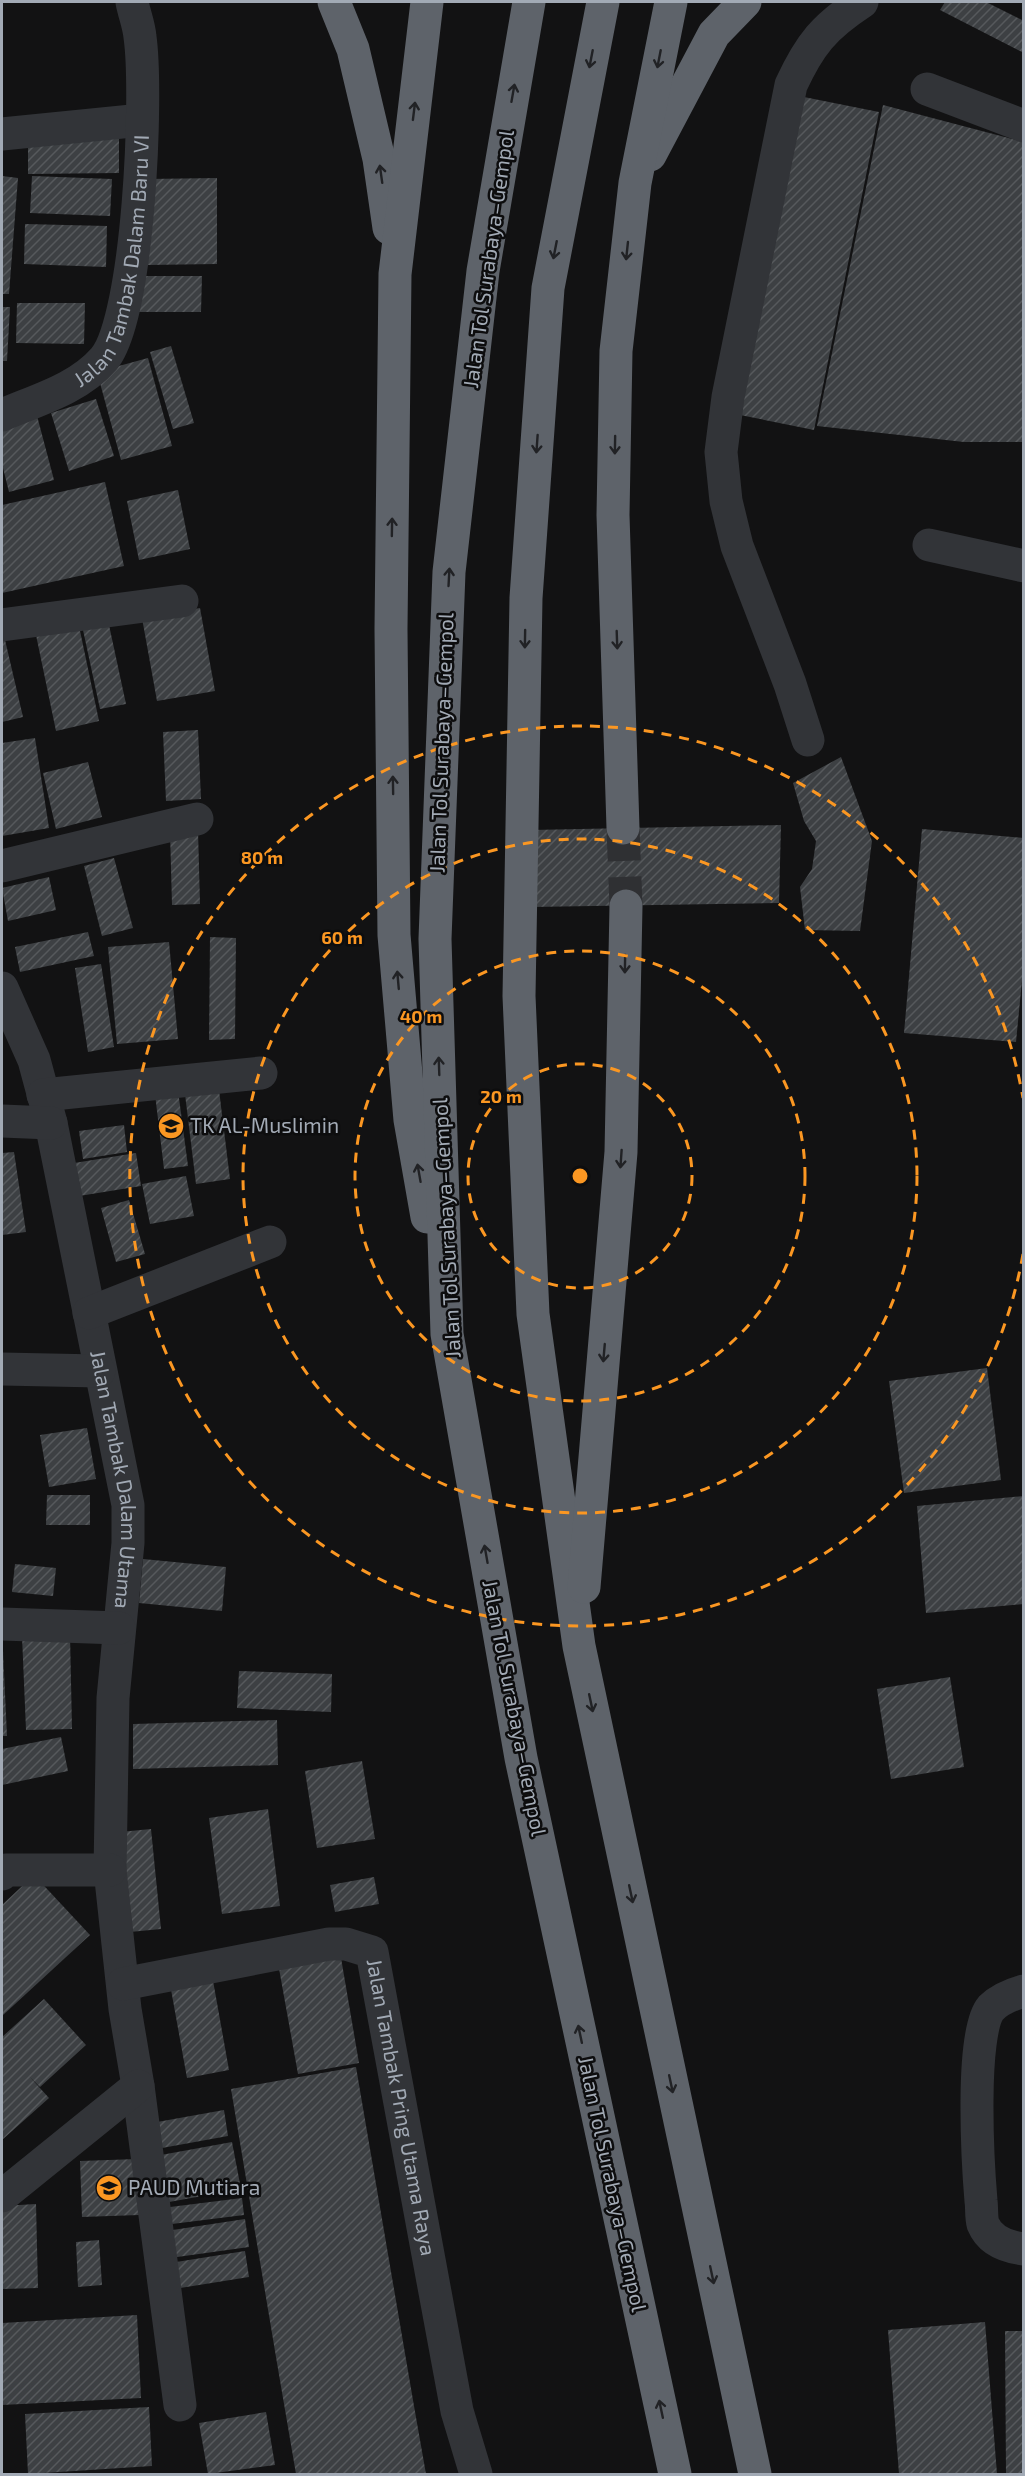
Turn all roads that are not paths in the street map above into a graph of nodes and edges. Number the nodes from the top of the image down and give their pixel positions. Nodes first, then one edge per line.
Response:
1 (132, 2) edge
2 (334, 2) edge
3 (427, 2) edge
4 (529, 2) edge
5 (603, 2) edge
6 (670, 2) edge
7 (745, 2) edge
8 (862, 2) edge
9 (927, 89) dead end
10 (142, 120) junction
11 (1023, 126) edge
12 (2, 134) edge
13 (635, 183) junction
14 (395, 274) junction
15 (2, 415) edge
16 (929, 545) dead end
17 (1023, 566) edge
18 (182, 601) dead end
19 (2, 625) edge
20 (808, 740) dead end
21 (197, 819) dead end
22 (623, 828) tunnel mouth
23 (2, 866) edge
24 (626, 906) tunnel mouth
25 (2, 988) edge
26 (261, 1073) dead end
27 (47, 1109) junction
28 (2, 1121) edge
29 (270, 1242) dead end
30 (89, 1313) junction
31 (447, 1334) junction
32 (2, 1369) edge
33 (99, 1371) junction
34 (2, 1624) edge
35 (119, 1628) junction
36 (579, 1646) junction
37 (110, 1870) junction
38 (3, 1871) edge
39 (123, 1984) junction
40 (1023, 1991) edge
41 (138, 2086) junction
42 (2, 2196) edge
43 (1023, 2249) edge
44 (180, 2405) dead end
45 (753, 2465) edge
46 (674, 2470) edge
47 (476, 2475) edge

1 - 10 street
14 -> 2 highway
14 -> 3 highway
31 -> 4 highway, Jalan Tol Surabaya–Gempol
5 -> 36 highway
6 -> 13 highway
7 - 13 highway
8 - 20 street
9 - 11 street
10 - 12 street, Jalan Tambak Dalam Baru VI
10 - 15 street, Jalan Tambak Dalam Baru VI
13 -> 22 highway
31 -> 14 highway
16 - 17 street
18 - 19 street
21 - 23 street
24 -> 36 highway
25 - 27 street, Jalan Tambak Dalam Utama
26 - 27 street
27 - 28 street
27 - 30 street, Jalan Tambak Dalam Utama
29 - 30 street
30 - 33 street, Jalan Tambak Dalam Utama
46 -> 31 highway, Jalan Tol Surabaya–Gempol
32 - 33 street
33 - 35 street, Jalan Tambak Dalam Utama
34 - 35 street
35 - 37 street, Jalan Tambak Dalam Utama
36 -> 45 highway
37 - 38 street
37 - 39 street, Jalan Tambak Dalam Utama
39 - 41 street, Jalan Tambak Dalam Utama
39 - 47 street, Jalan Tambak Pring Utama Raya
40 - 43 street
41 - 42 street
41 - 44 street, Jalan Tambak Dalam Utama

